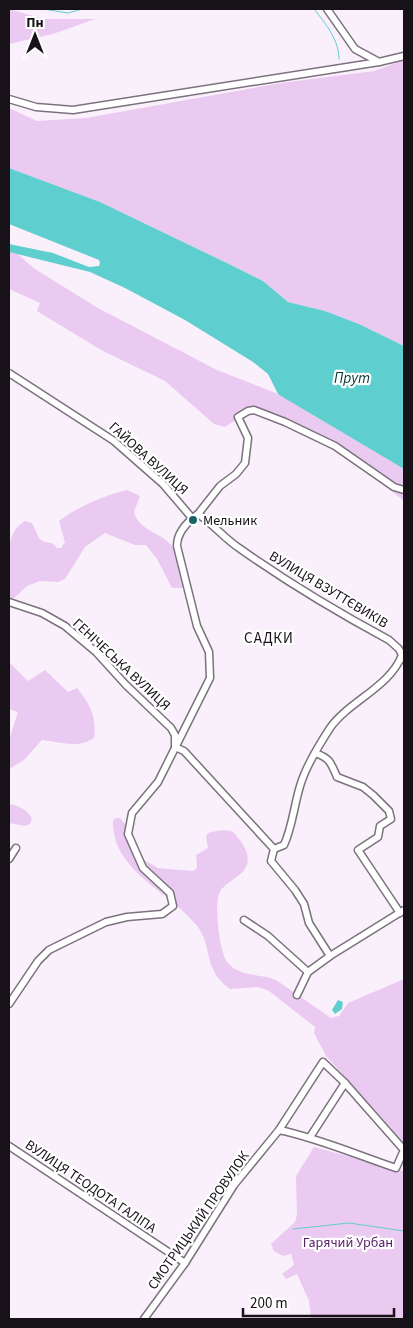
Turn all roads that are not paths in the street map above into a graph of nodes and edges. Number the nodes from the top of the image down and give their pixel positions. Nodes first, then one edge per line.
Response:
1 (326, 9) edge
2 (404, 56) edge
3 (379, 62) junction
4 (9, 99) edge
5 (9, 373) edge
6 (404, 490) edge
7 (195, 516) junction
8 (9, 602) edge
9 (403, 656) edge
10 (175, 746) junction
11 (315, 753) junction
12 (16, 848) dead end
13 (274, 849) junction
14 (9, 859) edge
15 (402, 912) edge
16 (244, 920) dead end
17 (330, 956) junction
18 (308, 972) junction
19 (296, 996) dead end
20 (9, 1004) edge
21 (345, 1083) junction
22 (279, 1130) junction
23 (310, 1137) junction
24 (9, 1146) edge
25 (185, 1263) junction
26 (144, 1319) edge

1 - 3 street
2 - 3 street
3 - 4 street
5 - 7 street, ГАЙОВА ВУЛИЦЯ
6 - 7 street
7 - 9 street, ВУЛИЦЯ ВЗУТТЄВИКІВ
7 - 10 street
8 - 10 street, ГЕНІЧЕСЬКА ВУЛИЦЯ
9 - 11 street, ВУЛИЦЯ ВЗУТТЄВИКІВ
10 - 13 street
10 - 20 street
11 - 13 street, ВУЛИЦЯ ВЗУТТЄВИКІВ
11 - 15 street
12 - 14 street
13 - 17 street
15 - 17 street
16 - 18 street
17 - 18 street
18 - 19 street
21 - 22 street, СМОТРИЦЬКИЙ ПРОВУЛОК
21 - 23 street
21 - 23 street
22 - 23 street
22 - 25 street, СМОТРИЦЬКИЙ ПРОВУЛОК
24 - 25 street, ВУЛИЦЯ ТЕОДОТА ГАЛІПА
25 - 26 street, СМОТРИЦЬКИЙ ПРОВУЛОК

